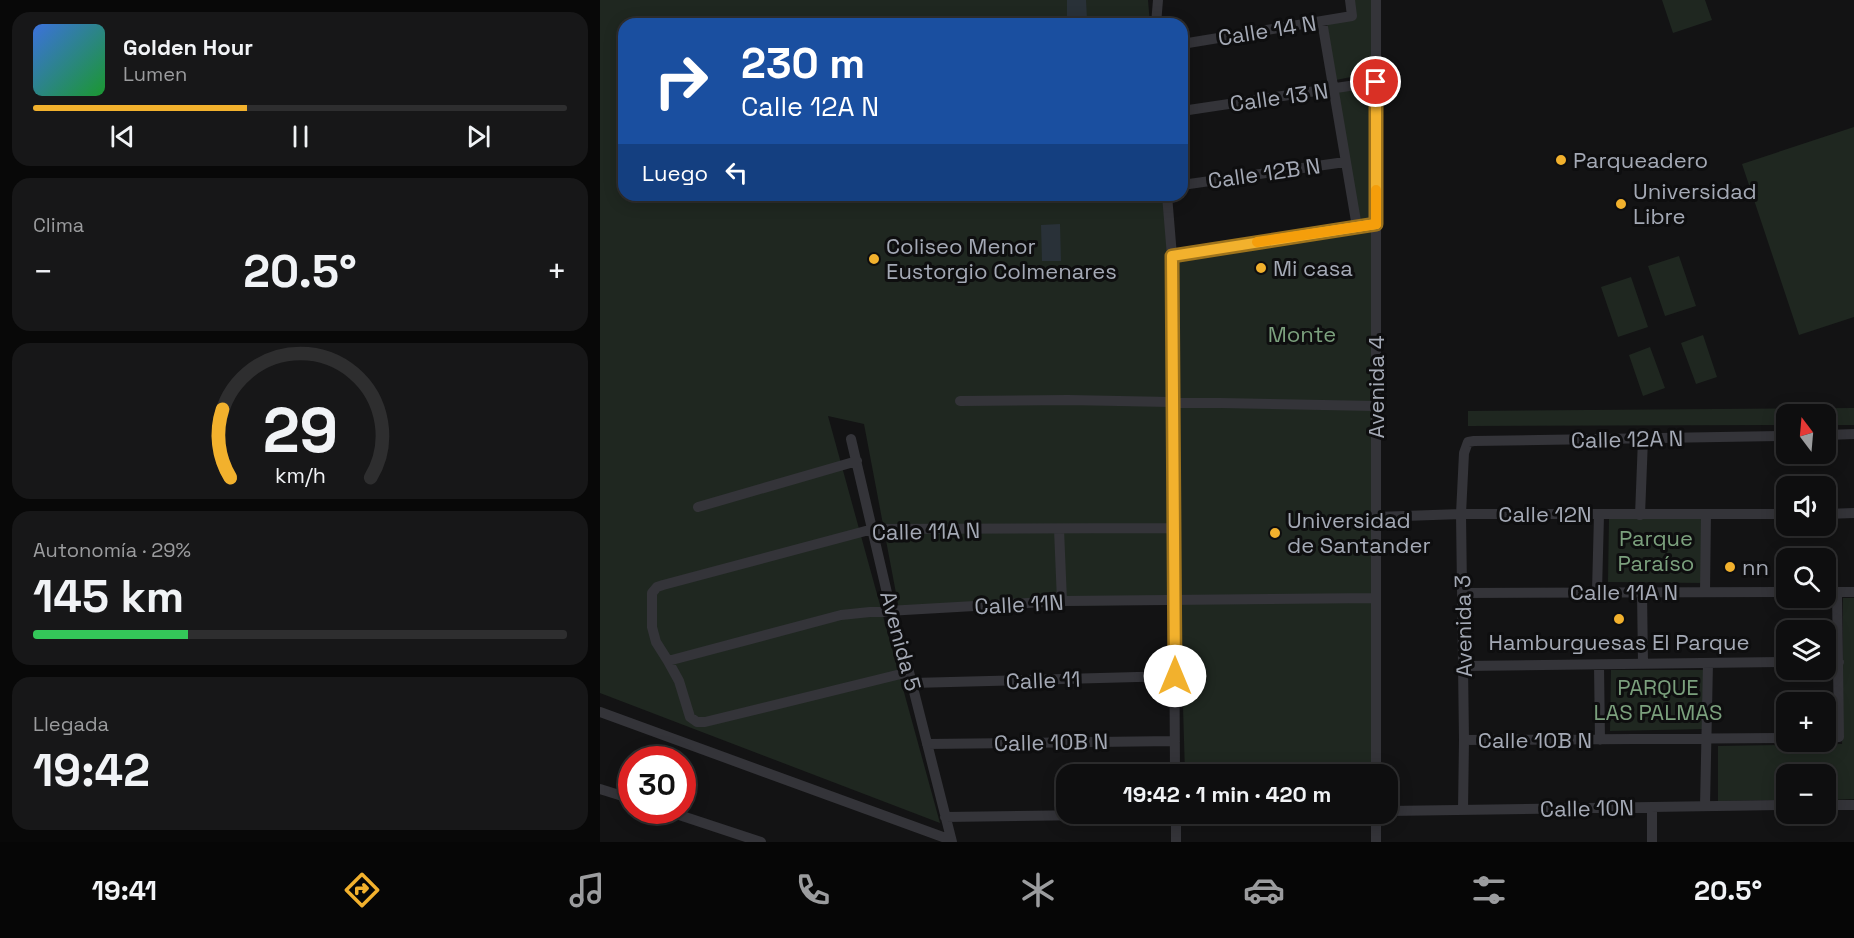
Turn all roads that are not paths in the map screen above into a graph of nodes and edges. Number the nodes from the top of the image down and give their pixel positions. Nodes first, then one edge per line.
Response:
1 (1158, 0) edge
2 (1350, 0) edge
3 (1376, 0) edge
4 (1156, 18) edge
5 (1322, 21) junction
6 (1188, 43) edge
7 (1376, 82) junction
8 (1334, 89) junction
9 (1188, 110) edge
10 (1346, 162) junction
11 (1188, 184) edge
12 (1167, 201) edge
13 (1376, 224) junction
14 (1357, 227) junction
15 (1172, 256) junction
16 (960, 401) dead end
17 (1173, 402) junction
18 (1376, 406) junction
19 (1854, 434) edge
20 (1836, 435) edge
21 (1776, 436) edge
22 (851, 439) dead end
23 (1643, 439) junction
24 (1467, 442) joint
25 (857, 461) junction
26 (698, 507) dead end
27 (1854, 513) edge
28 (1461, 514) junction
29 (1706, 514) junction
30 (1776, 514) edge
31 (1836, 514) edge
32 (1599, 515) junction
33 (1640, 515) junction
34 (1376, 517) junction
35 (1174, 528) junction
36 (873, 529) junction
37 (1059, 529) junction
38 (1597, 591) junction
39 (1462, 592) junction
40 (1641, 592) junction
41 (1705, 592) junction
42 (1776, 592) edge
43 (1836, 592) edge
44 (1854, 592) edge
45 (1376, 598) junction
46 (1174, 600) junction
47 (1062, 602) junction
48 (1833, 608) edge
49 (891, 610) junction
50 (668, 661) junction
51 (1776, 662) edge
52 (1839, 662) joint
53 (1708, 663) junction
54 (1599, 664) junction
55 (1643, 664) junction
56 (1464, 666) junction
57 (909, 672) junction
58 (1175, 676) junction
59 (912, 683) junction
60 (600, 712) edge
61 (1776, 738) edge
62 (1836, 738) edge
63 (1707, 739) junction
64 (1464, 740) junction
65 (1600, 740) junction
66 (1175, 741) junction
67 (927, 744) junction
68 (1175, 764) edge
69 (1376, 764) edge
70 (600, 789) edge
71 (618, 795) edge
72 (1776, 805) edge
73 (1836, 805) edge
74 (1853, 805) edge
75 (1705, 806) junction
76 (1652, 808) junction
77 (1463, 810) junction
78 (1398, 811) edge
79 (1056, 815) edge
80 (945, 817) junction
81 (696, 821) edge
82 (1176, 824) edge
83 (1376, 824) edge
84 (951, 841) edge
85 (761, 842) edge
86 (1176, 842) edge
87 (1376, 842) edge
88 (1652, 842) edge

1 - 4 street
2 - 5 street, Calle 14 N
3 - 7 street, Avenida 4
5 - 6 street, Calle 14 N
5 - 8 street
7 - 8 street, Calle 13 N
7 - 13 street, Avenida 4
8 - 9 street, Calle 13 N
8 - 10 street
10 - 11 street, Calle 12B N
10 - 14 street
12 - 15 street
13 - 14 street
13 - 18 street, Avenida 4
14 - 15 street
15 - 17 street
16 - 17 street
17 - 18 street
17 - 35 street
18 - 34 street, Avenida 4
19 - 20 street
21 - 23 street, Calle 12A N
22 - 25 street, Avenida 5
23 - 24 street, Calle 12A N
23 - 33 street
24 - 28 street, Avenida 3
25 - 26 street
25 - 36 street, Avenida 5
27 - 31 street
28 - 32 street, Calle 12N
28 - 34 street, Calle 12N
28 - 39 street, Avenida 3
29 - 30 street, Calle 12N
29 - 33 street, Calle 12N
29 - 41 street
32 - 33 street, Calle 12N
32 - 38 street
34 - 45 street, Avenida 4
35 - 37 street, Calle 11A N
35 - 46 street
36 - 37 street, Calle 11A N
36 - 49 street, Avenida 5
36 - 50 street, Calle 11A N
37 - 47 street
38 - 39 street, Calle 11A N
38 - 40 street, Calle 11A N
39 - 56 street, Avenida 3
40 - 41 street, Calle 11A N
40 - 55 street
41 - 42 street, Calle 11A N
43 - 44 street
45 - 46 street, Calle 11N
45 - 69 street, Avenida 4
46 - 47 street, Calle 11N
46 - 58 street
47 - 49 street, Calle 11N
48 - 52 street
49 - 50 street, Calle 11N
49 - 57 street, Avenida 5
50 - 57 street
51 - 53 street
52 - 62 street
53 - 55 street
53 - 63 street
54 - 55 street
54 - 56 street
54 - 65 street
56 - 64 street, Avenida 3
57 - 59 street, Avenida 5
58 - 59 street, Calle 11
58 - 66 street
59 - 67 street, Avenida 5
60 - 84 street
61 - 63 street, Calle 10B N
63 - 65 street, Calle 10B N
63 - 75 street
64 - 65 street, Calle 10B N
64 - 77 street, Avenida 3
66 - 67 street, Calle 10B N
66 - 68 street
67 - 80 street, Avenida 5
70 - 71 street
72 - 75 street, Calle 10N
73 - 74 street
75 - 76 street, Calle 10N
76 - 77 street, Calle 10N
76 - 88 street
77 - 78 street, Calle 10N
79 - 80 street
80 - 84 street, Avenida 5
81 - 85 street
82 - 86 street
83 - 87 street

